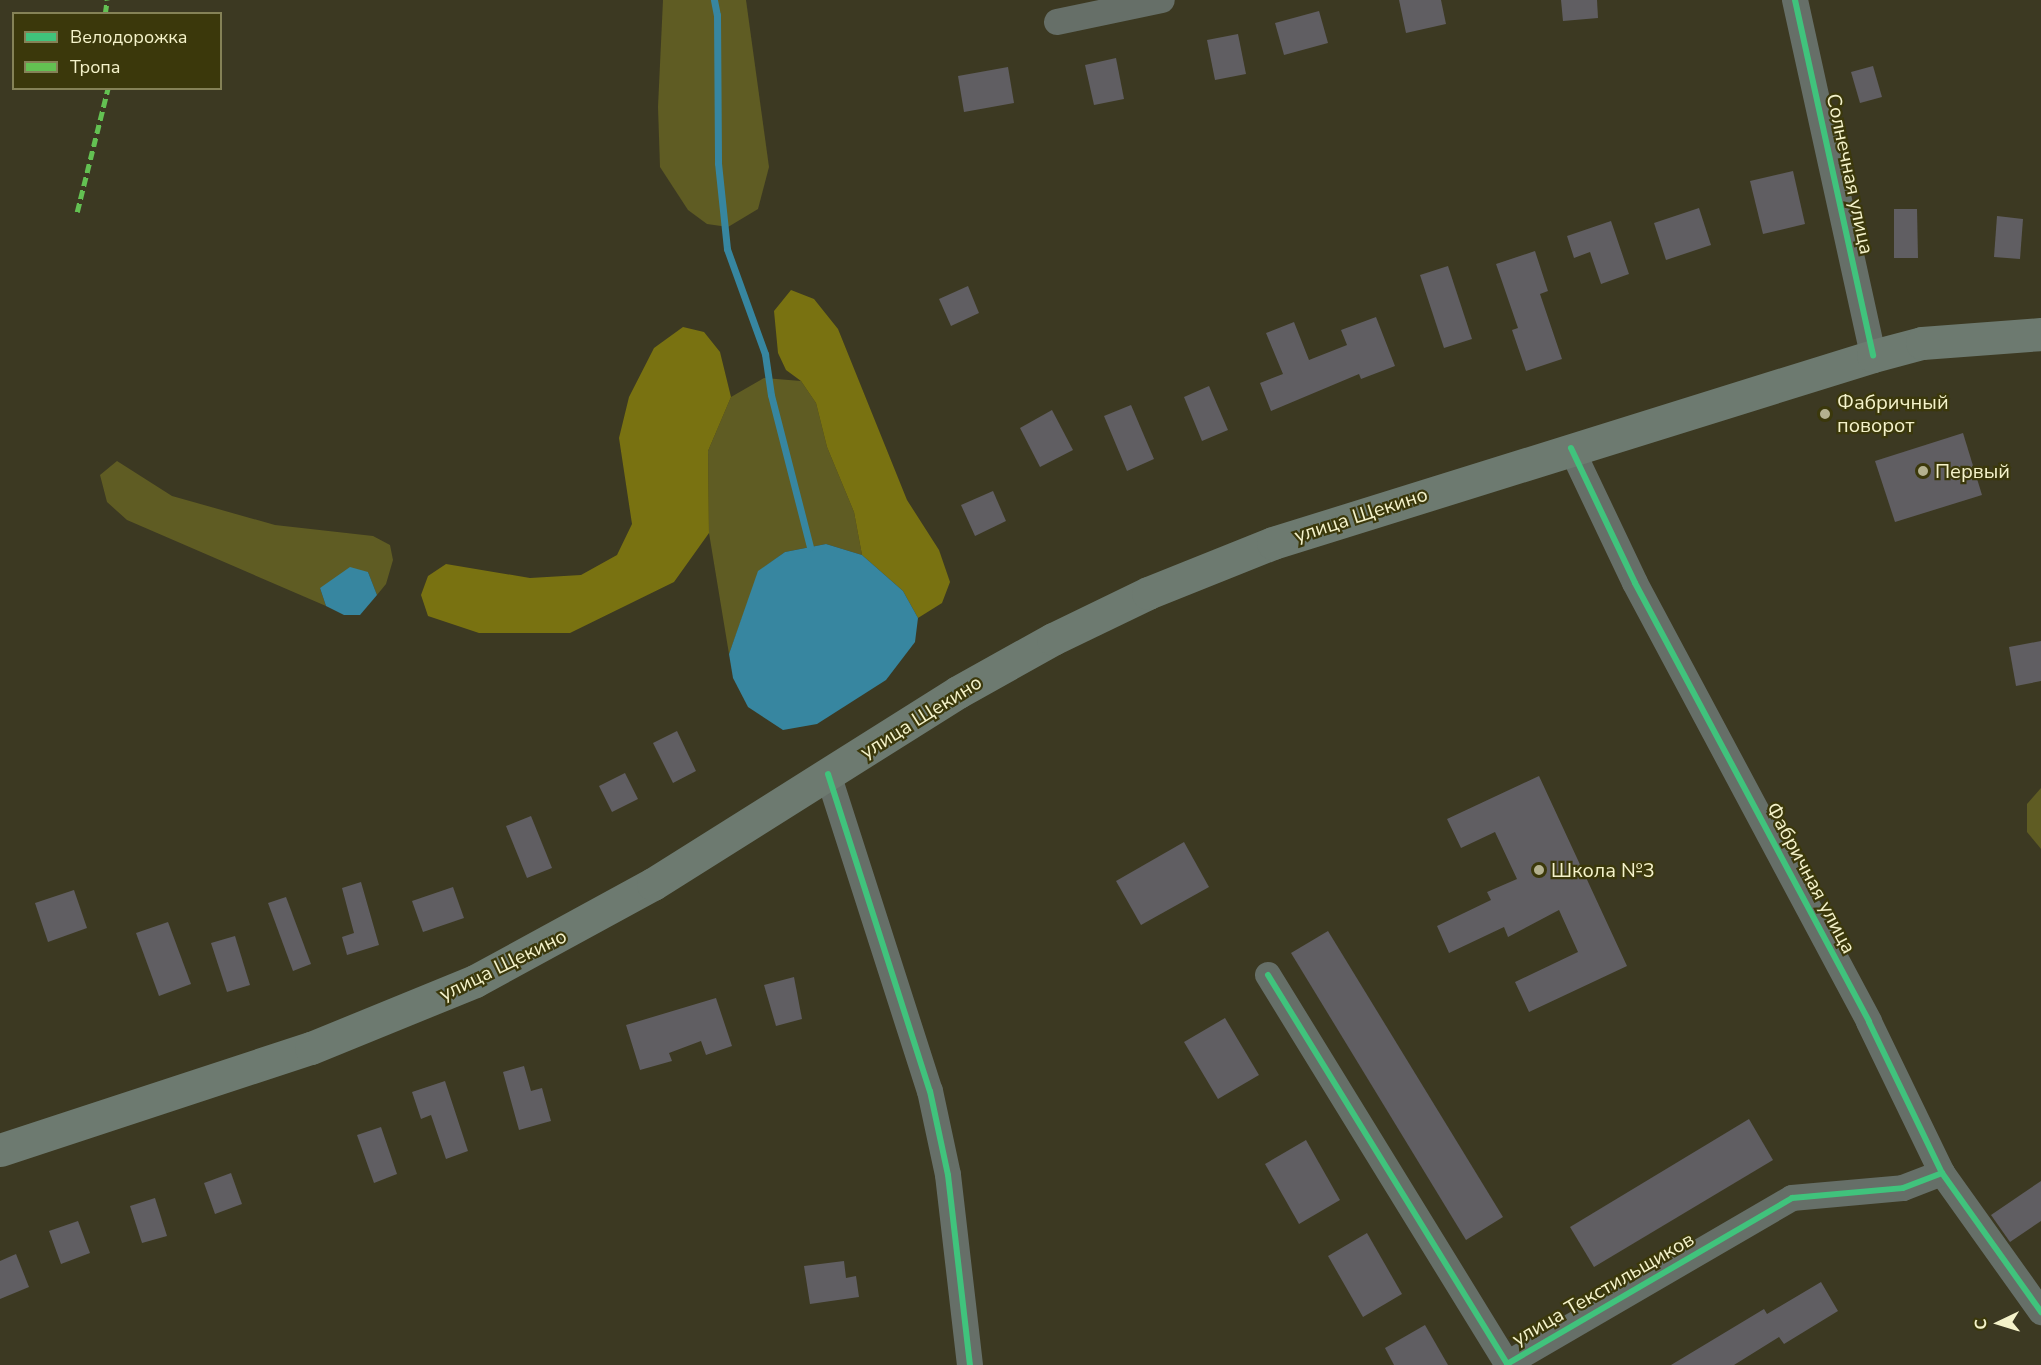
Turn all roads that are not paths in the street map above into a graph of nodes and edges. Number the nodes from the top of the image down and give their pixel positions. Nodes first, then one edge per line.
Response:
1 (1162, 0) edge
2 (1796, 0) edge
3 (1057, 22) dead end
4 (2041, 334) edge
5 (1873, 356) junction
6 (1572, 448) junction
7 (828, 774) junction
8 (1268, 975) dead end
9 (0, 1150) edge
10 (1942, 1173) junction
11 (2041, 1312) edge
12 (970, 1365) edge

1 - 3 street
2 - 5 street, Солнечная улица
4 - 5 main road, улица Щекино
5 - 6 main road, улица Щекино
6 - 7 main road, улица Щекино
6 - 10 street, Фабричная улица
7 - 9 main road, улица Щекино
7 - 12 street
8 - 10 street, улица Текстильщиков
10 - 11 street, Фабричная улица

